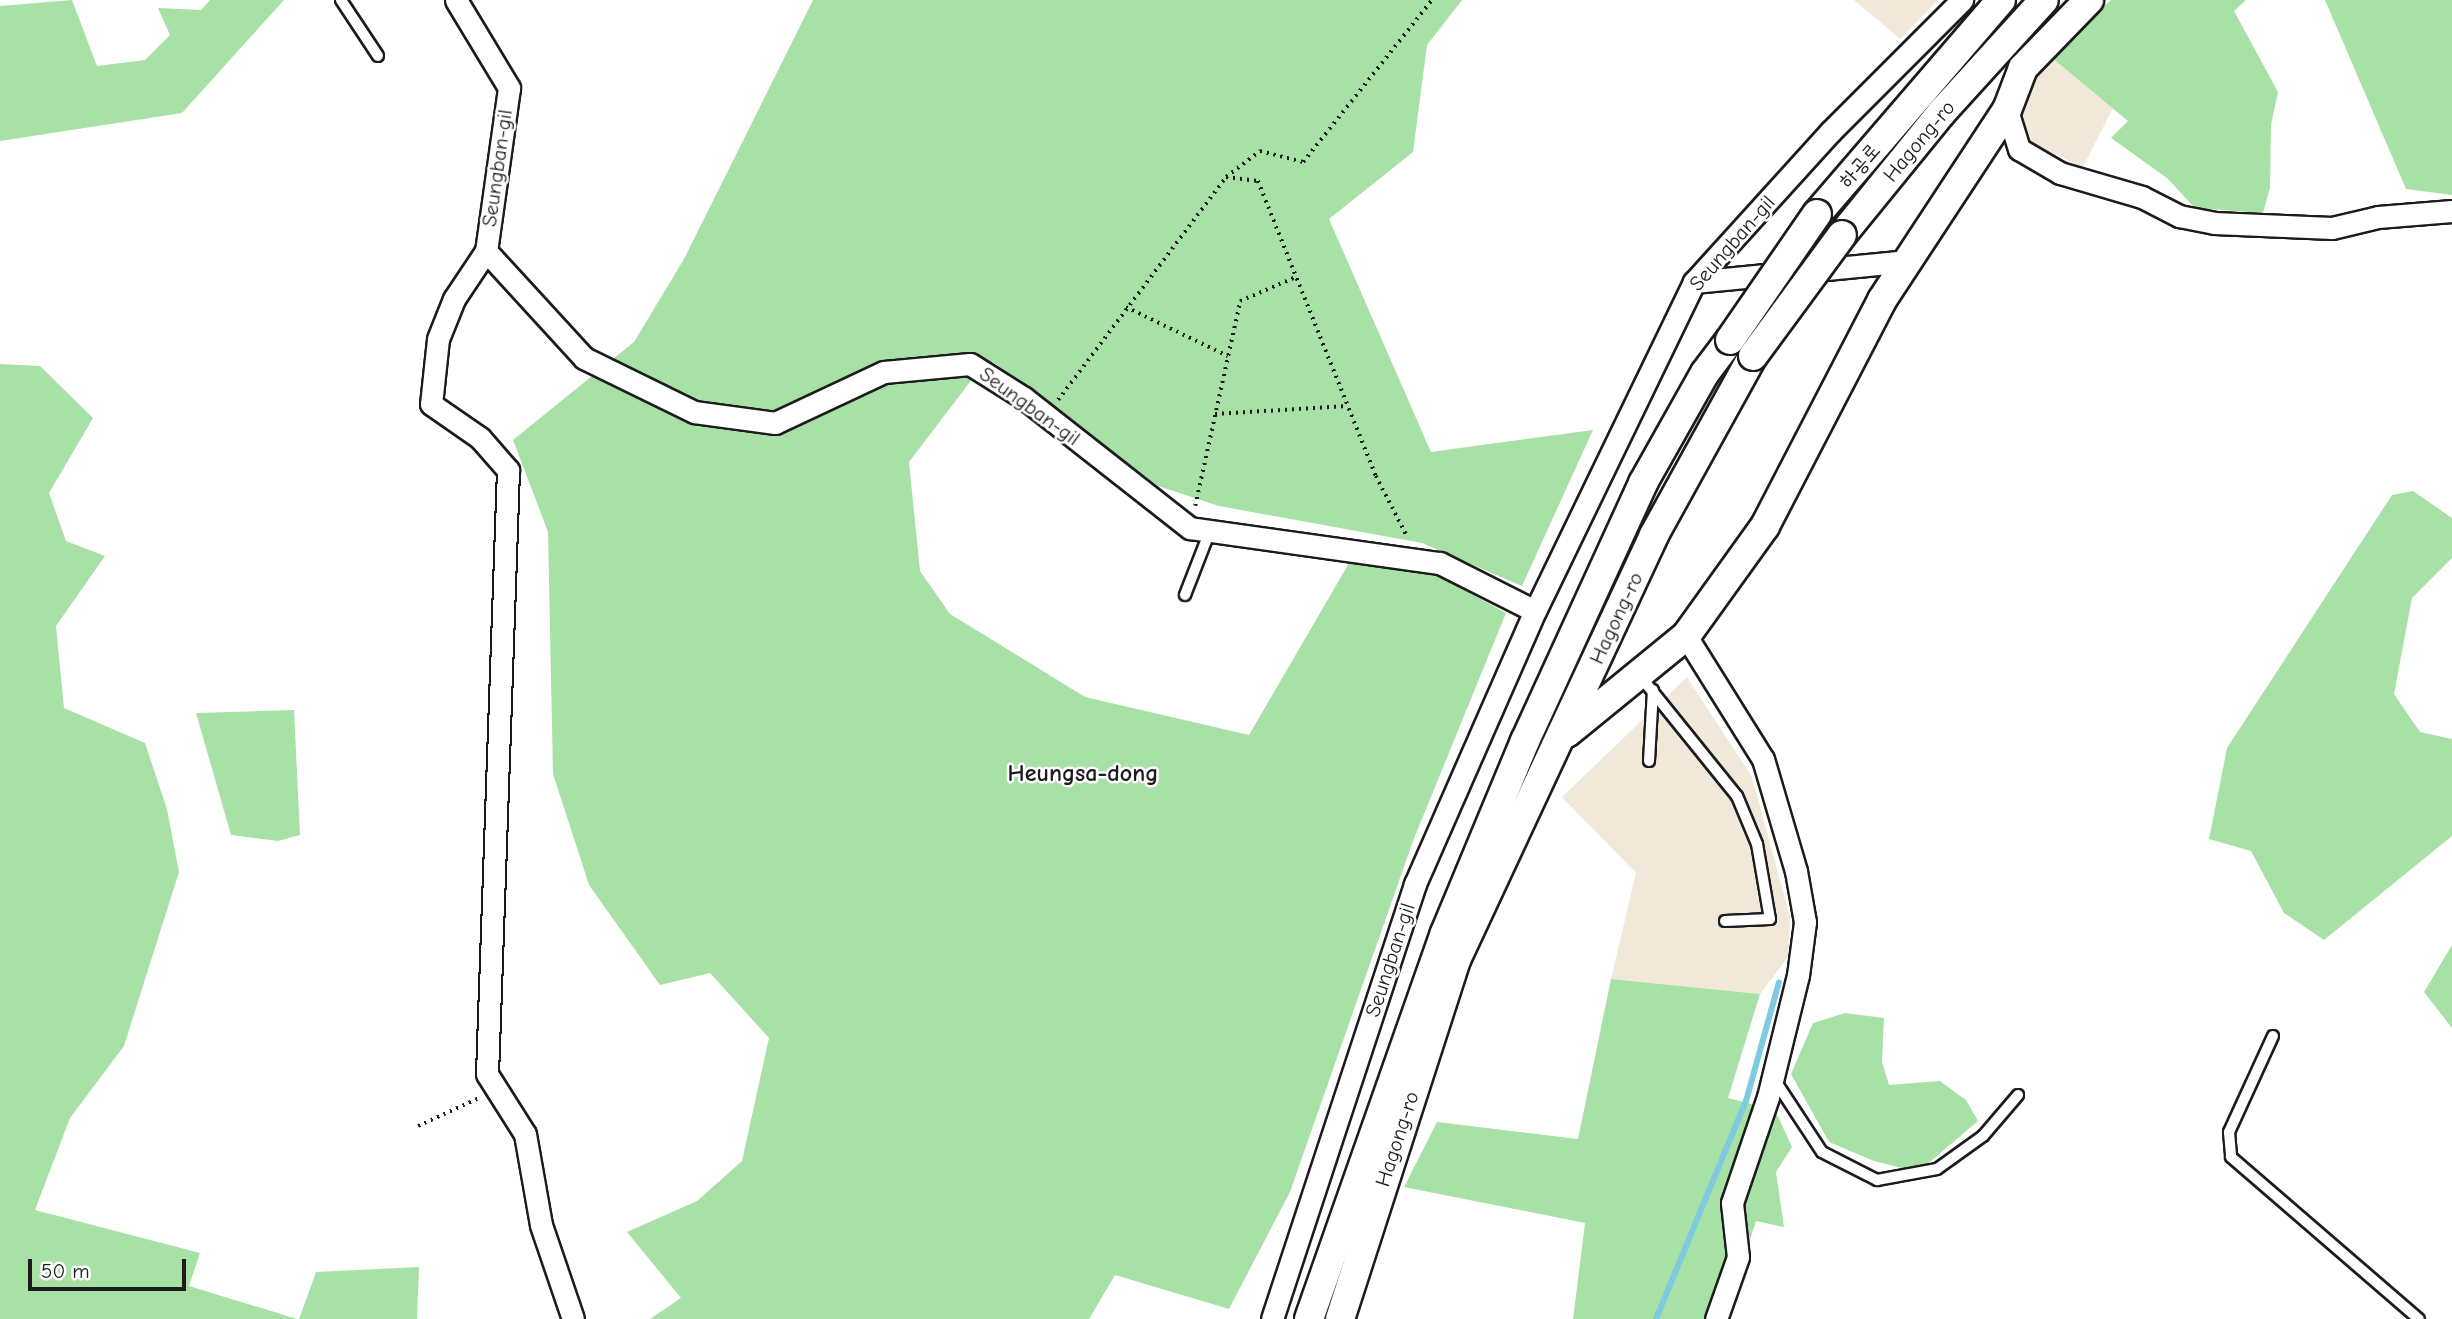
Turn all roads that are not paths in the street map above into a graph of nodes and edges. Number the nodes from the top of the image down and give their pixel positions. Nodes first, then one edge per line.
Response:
1 (341, 0) edge
2 (456, 0) edge
3 (1962, 0) edge
4 (2001, 0) edge
5 (2044, 0) edge
6 (2089, 0) edge
7 (378, 56) dead end
8 (2007, 110) junction
9 (2452, 211) edge
10 (486, 251) junction
11 (1908, 261) junction
12 (1694, 282) junction
13 (1730, 340) joint
14 (1200, 530) junction
15 (1185, 595) dead end
16 (1535, 611) junction
17 (1686, 636) junction
18 (1646, 682) junction
19 (1562, 737) junction
20 (1649, 761) dead end
21 (1725, 921) dead end
22 (2273, 1036) dead end
23 (1773, 1077) junction
24 (2018, 1095) dead end
25 (573, 1319) edge
26 (1272, 1319) edge
27 (1309, 1319) edge
28 (1340, 1319) edge
29 (1716, 1319) edge
30 (2419, 1319) edge

1 - 7 lane
2 - 10 street, Seungban-gil
3 - 12 street, Seungban-gil
4 - 13 street, 하공로, bridge
5 - 19 street, Hagong-ro, bridge
6 - 8 street
8 - 9 street
8 - 11 street
10 - 14 street, Seungban-gil
10 - 25 street
11 - 12 street
11 - 17 street
12 - 16 street, Seungban-gil
13 - 27 street, Hagong-ro
14 - 15 lane
14 - 16 street
16 - 26 street, Seungban-gil
17 - 18 street
17 - 23 street
18 - 19 street
18 - 20 lane
18 - 21 lane
19 - 28 street, Hagong-ro
22 - 30 lane
23 - 24 lane
23 - 29 street

